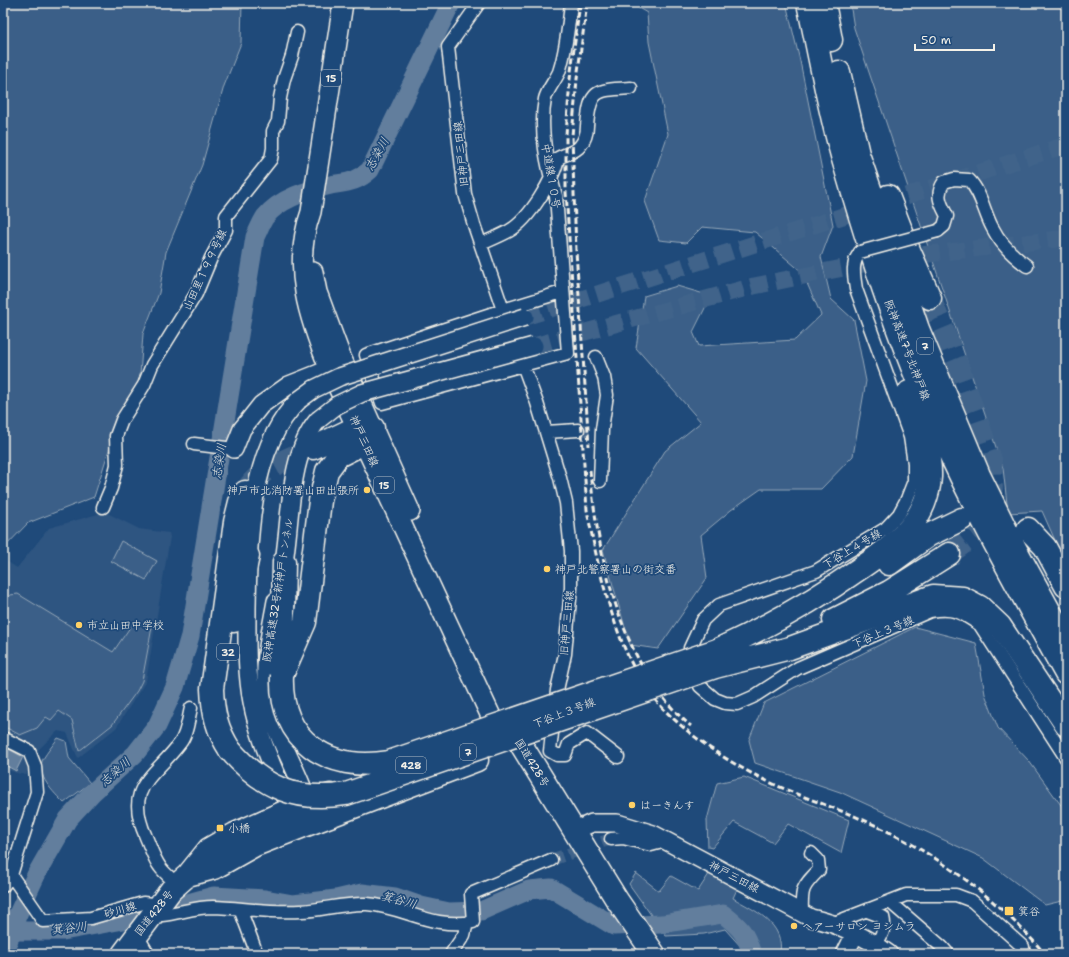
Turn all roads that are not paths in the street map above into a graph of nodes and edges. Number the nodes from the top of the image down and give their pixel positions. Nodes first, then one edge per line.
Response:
1 (343, 3) edge
2 (479, 3) edge
3 (571, 3) edge
4 (808, 3) edge
5 (824, 3) edge
6 (297, 32) dead end
7 (830, 33) junction
8 (631, 88) dead end
9 (845, 165) junction
10 (550, 177) junction
11 (481, 244) junction
12 (1027, 266) dead end
13 (562, 292) junction
14 (930, 298) tunnel mouth
15 (503, 310) junction
16 (525, 317) tunnel mouth
17 (534, 346) tunnel mouth
18 (366, 355) junction
19 (596, 357) dead end
20 (523, 365) junction
21 (337, 366) junction
22 (382, 403) junction
23 (364, 427) junction
24 (578, 430) tunnel mouth
25 (546, 432) junction
26 (194, 444) dead end
27 (313, 448) tunnel mouth
28 (234, 449) joint
29 (600, 481) dead end
30 (245, 492) tunnel mouth
31 (103, 507) dead end
32 (962, 519) dead end
33 (1028, 529) dead end
34 (949, 554) tunnel mouth
35 (248, 556) junction
36 (284, 562) junction
37 (1066, 586) edge
38 (1066, 641) edge
39 (713, 662) junction
40 (1066, 674) edge
41 (282, 675) junction
42 (659, 679) dead end
43 (638, 686) dead end
44 (191, 708) dead end
45 (553, 716) junction
46 (1066, 725) edge
47 (3, 738) edge
48 (506, 738) junction
49 (230, 750) junction
50 (618, 757) dead end
51 (1066, 758) edge
52 (300, 806) junction
53 (306, 825) junction
54 (574, 831) junction
55 (611, 839) tunnel mouth
56 (666, 841) junction
57 (811, 853) dead end
58 (551, 860) tunnel mouth
59 (12, 876) junction
60 (183, 880) junction
61 (3, 886) edge
62 (608, 899) junction
63 (890, 902) junction
64 (240, 909) junction
65 (867, 911) junction
66 (153, 914) junction
67 (802, 914) junction
68 (470, 920) junction
69 (834, 923) junction
70 (850, 945) edge
71 (1024, 948) dead end
72 (642, 949) edge
73 (883, 949) edge
74 (123, 954) edge
75 (148, 954) edge
76 (257, 954) edge
77 (451, 954) edge
78 (948, 954) edge

1 - 21 main road, 神戸三田線 / 15
2 - 11 street, 旧神戸三田線
3 - 10 street, 中道線１０号
4 - 9 highway, 阪神高速7号北神戸線 / 7
5 - 7 highway, 阪神高速7号北神戸線 / 7
6 - 31 street, 山田里１９９号線
7 - 14 highway, 7
7 - 38 highway, 阪神高速7号北神戸線 / 7
8 - 10 street
9 - 39 highway, 7
9 - 40 highway, 阪神高速7号北神戸線 / 7
10 - 11 street
10 - 13 street, 中道線１０号
11 - 15 street, 旧神戸三田線
12 - 39 street, 下谷上４号線, bridge
13 - 15 street
13 - 20 street, 中道線１０号
15 - 18 street
16 - 35 street, 阪神高速32号新神戸トンネル / 32, bridge
17 - 36 street, 阪神高速32号新神戸トンネル / 32, bridge
18 - 21 street
18 - 22 street
19 - 29 street
20 - 22 street
20 - 25 street, 旧神戸三田線
21 - 23 main road, 神戸三田線 / 15
21 - 28 street
22 - 23 street
23 - 27 highway
23 - 41 highway, 7
23 - 48 main road, 神戸三田線 / 15
24 - 25 street
25 - 45 street, 旧神戸三田線
26 - 28 street
30 - 49 highway
32 - 39 highway, 7
33 - 37 highway
34 - 39 highway, 7
35 - 49 highway, 32
35 - 52 street, 阪神高速32号新神戸トンネル / 32
36 - 41 highway, 7
36 - 52 street, 阪神高速32号新神戸トンネル / 32
39 - 41 highway, 7, bridge
39 - 42 street
39 - 46 highway, 7
39 - 49 highway, 7, bridge
39 - 51 street, 下谷上３号線
43 - 45 street, 下谷上３号線
44 - 60 street
45 - 48 street, 下谷上３号線
45 - 50 street, 旧神戸三田線
47 - 59 street
48 - 52 highway, 国道428号 / 428
48 - 53 highway, 国道428号 / 428
48 - 54 highway, 国道428号
48 - 62 highway, 国道428号
52 - 53 street, 阪神高速32号新神戸トンネル / 32
52 - 60 highway, 国道428号 / 428
53 - 60 highway, 国道428号 / 428
54 - 56 street, 神戸三田線
54 - 62 highway, 国道428号
55 - 56 street
56 - 67 street, 神戸三田線
57 - 67 street
58 - 68 street
59 - 61 street
59 - 66 street, 砂川線
60 - 66 highway, 国道428号 / 428
62 - 72 highway, 国道428号
63 - 65 street
63 - 71 street
63 - 78 street
64 - 66 street
64 - 68 street
64 - 76 street
65 - 69 street
65 - 73 street
66 - 74 highway, 国道428号 / 428
66 - 75 street
67 - 69 street, 神戸三田線
68 - 77 street
69 - 70 street, 神戸三田線
70 - 73 street, 神戸三田線

